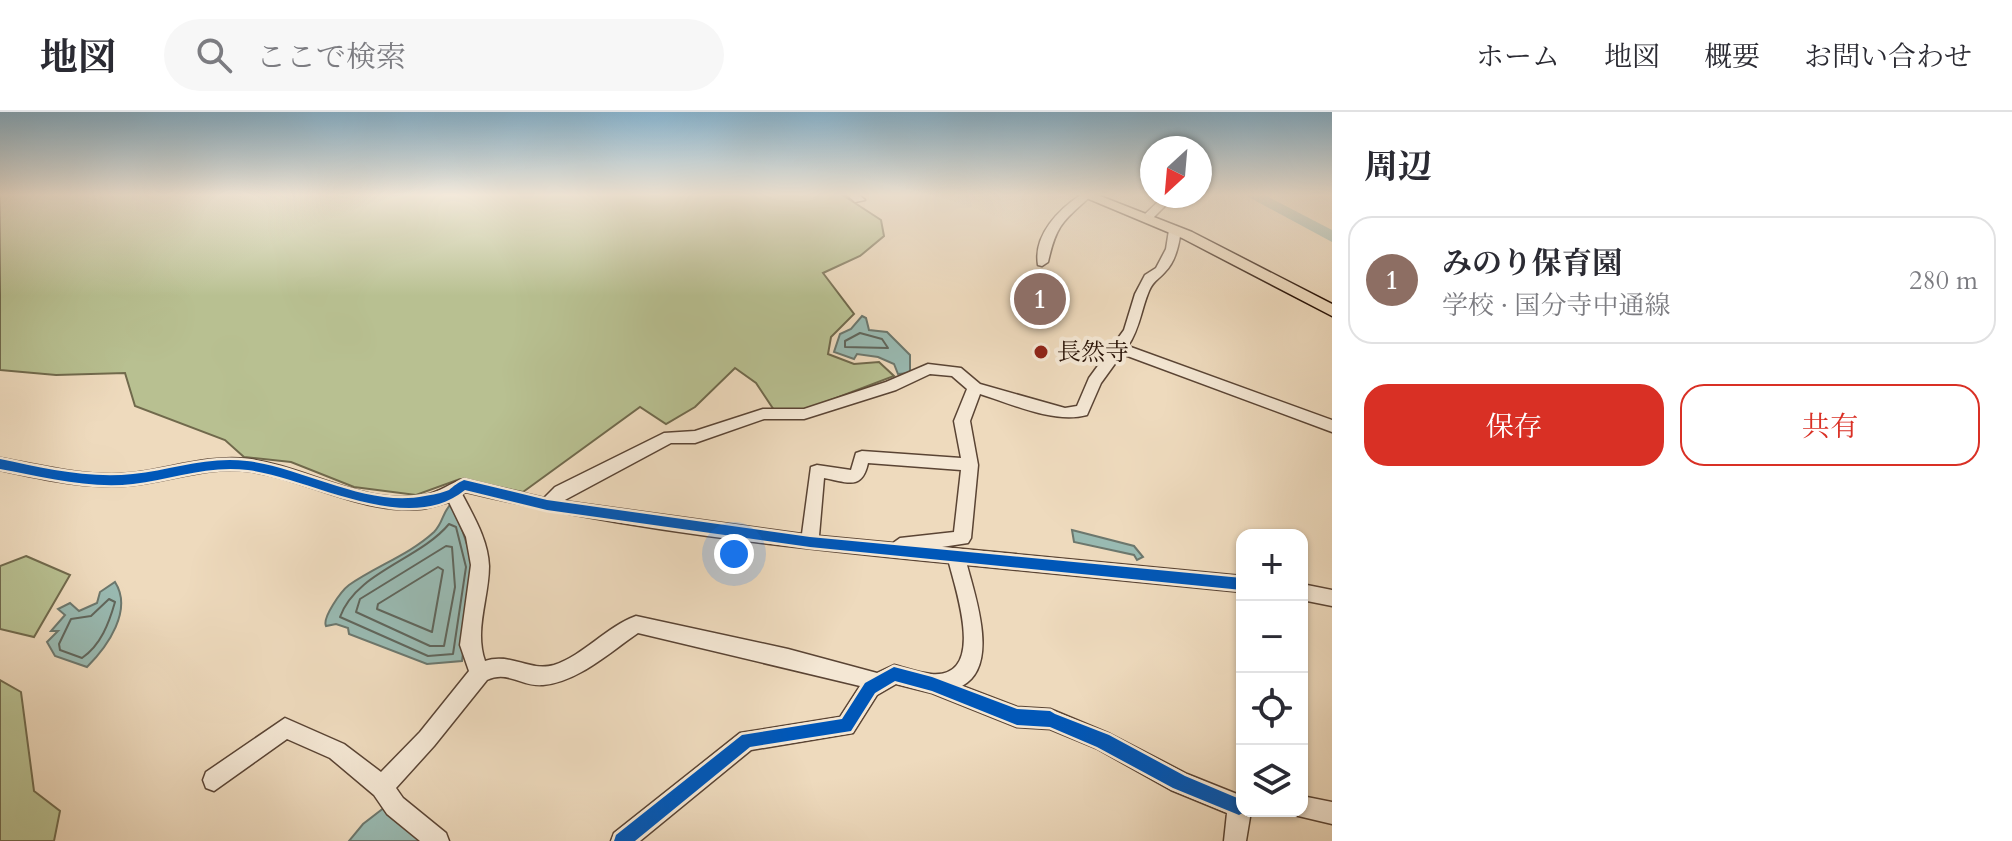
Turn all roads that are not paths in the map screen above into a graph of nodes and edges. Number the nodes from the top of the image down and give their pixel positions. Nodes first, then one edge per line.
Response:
1 (1050, 228) edge
2 (1170, 228) edge
3 (1175, 230) junction
4 (1042, 262) dead end
5 (1332, 311) edge
6 (1121, 348) junction
7 (975, 388) junction
8 (1332, 426) edge
9 (0, 464) edge
10 (970, 465) junction
11 (454, 494) junction
12 (547, 505) junction
13 (810, 542) junction
14 (889, 550) junction
15 (956, 556) junction
16 (1236, 583) edge
17 (1308, 593) edge
18 (1332, 598) edge
19 (480, 673) junction
20 (879, 683) junction
21 (932, 684) junction
22 (214, 780) dead end
23 (382, 787) junction
24 (1236, 805) edge
25 (1308, 808) edge
26 (1332, 813) edge
27 (1239, 817) edge
28 (438, 841) edge
29 (622, 841) edge
30 (1235, 841) edge

1 - 4 street
2 - 3 main road
3 - 5 main road
3 - 6 street
6 - 7 street
6 - 8 street
7 - 10 street
7 - 12 street
9 - 11 street
10 - 13 street
10 - 14 street
11 - 12 street
11 - 19 street
12 - 13 street
13 - 14 street
14 - 15 street
15 - 16 street
15 - 21 street
17 - 18 street
19 - 20 street
19 - 23 street
20 - 21 street
20 - 29 street
21 - 24 street
22 - 23 street
23 - 28 street
25 - 26 street
27 - 30 street

